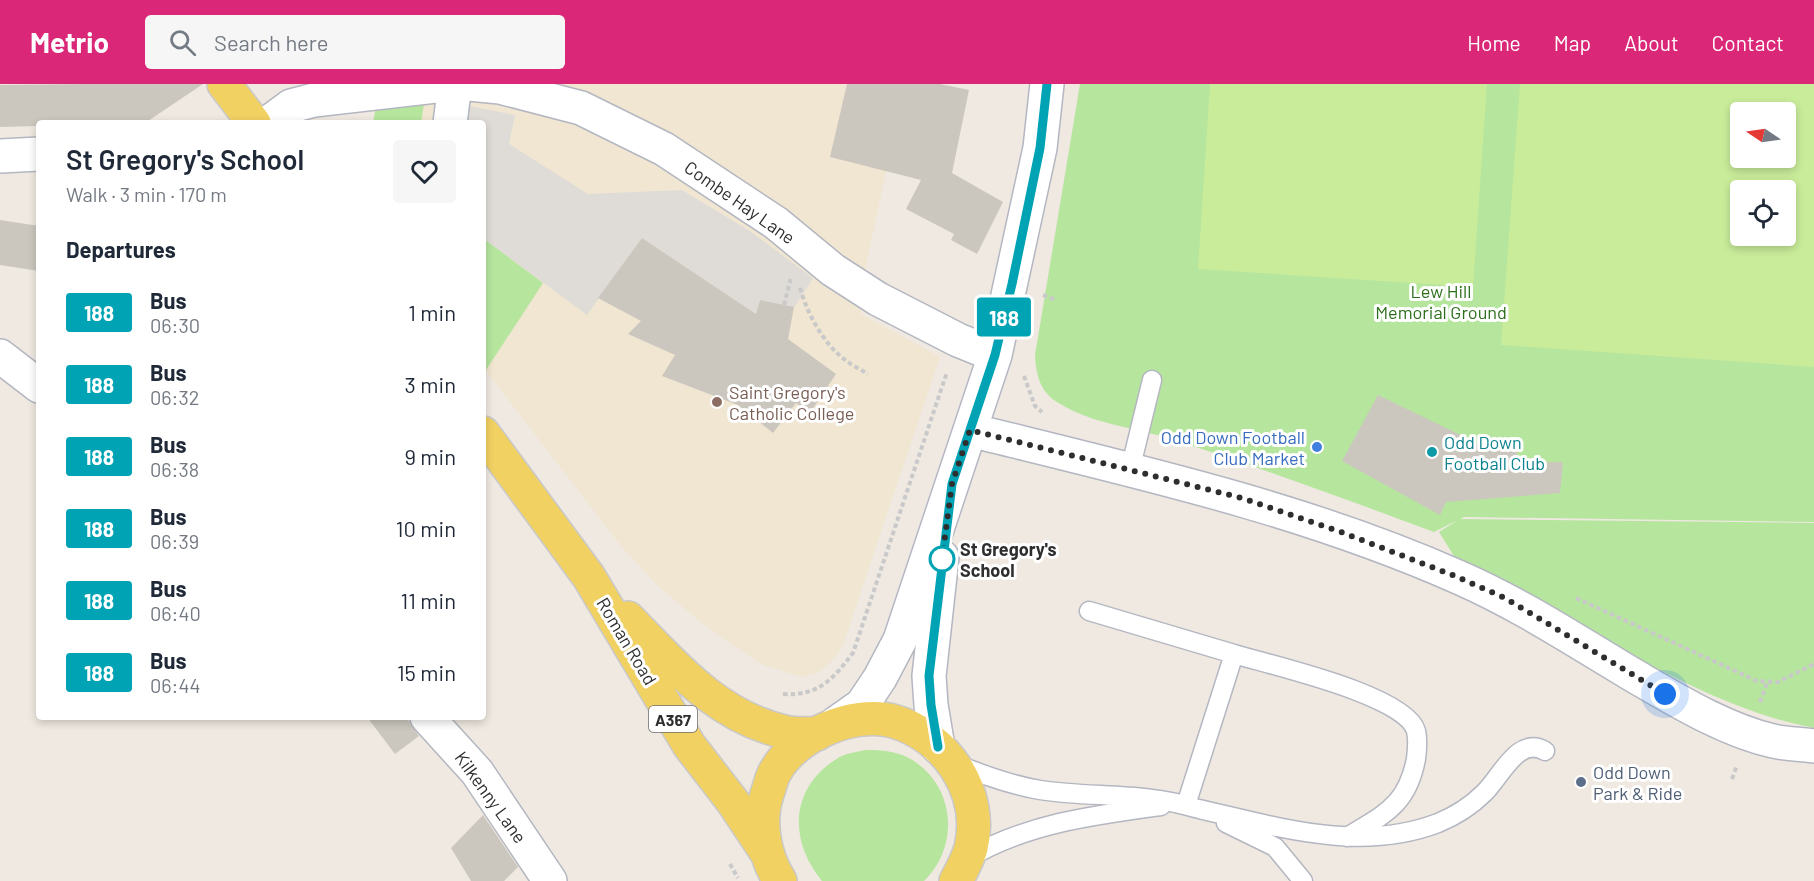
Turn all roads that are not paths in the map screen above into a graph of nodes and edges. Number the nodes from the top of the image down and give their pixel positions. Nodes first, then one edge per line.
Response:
1 (224, 84) edge
2 (454, 84) edge
3 (469, 84) edge
4 (1047, 84) edge
5 (248, 120) edge
6 (252, 120) edge
7 (450, 120) edge
8 (36, 154) edge
9 (0, 156) edge
10 (995, 355) junction
11 (0, 356) edge
12 (1152, 380) dead end
13 (36, 384) edge
14 (970, 430) junction
15 (486, 437) edge
16 (1130, 470) junction
17 (952, 484) junction
18 (589, 578) junction
19 (1089, 611) dead end
20 (1234, 654) junction
21 (430, 720) edge
22 (826, 729) junction
23 (1814, 746) edge
24 (1545, 751) dead end
25 (946, 755) junction
26 (1189, 806) junction
27 (1347, 837) junction
28 (773, 867) edge
29 (962, 870) edge
30 (550, 881) edge
31 (1303, 881) edge

1 - 5 main road
2 - 6 street
2 - 7 street
3 - 10 street, Combe Hay Lane
4 - 10 street
8 - 9 street
10 - 14 street
11 - 13 street
12 - 16 lane
14 - 16 street
14 - 17 street
15 - 18 main road, Roman Road / A367
16 - 23 street
17 - 22 street
17 - 25 street
18 - 22 main road, Roman Road / A367
18 - 28 main road, Roman Road / A367
19 - 20 lane
20 - 26 lane
20 - 27 lane
21 - 30 street, Kilkenny Lane
22 - 25 main road, Roman Road
22 - 28 main road
24 - 27 lane
25 - 26 lane
25 - 29 main road
26 - 27 lane
26 - 29 lane
26 - 31 lane

